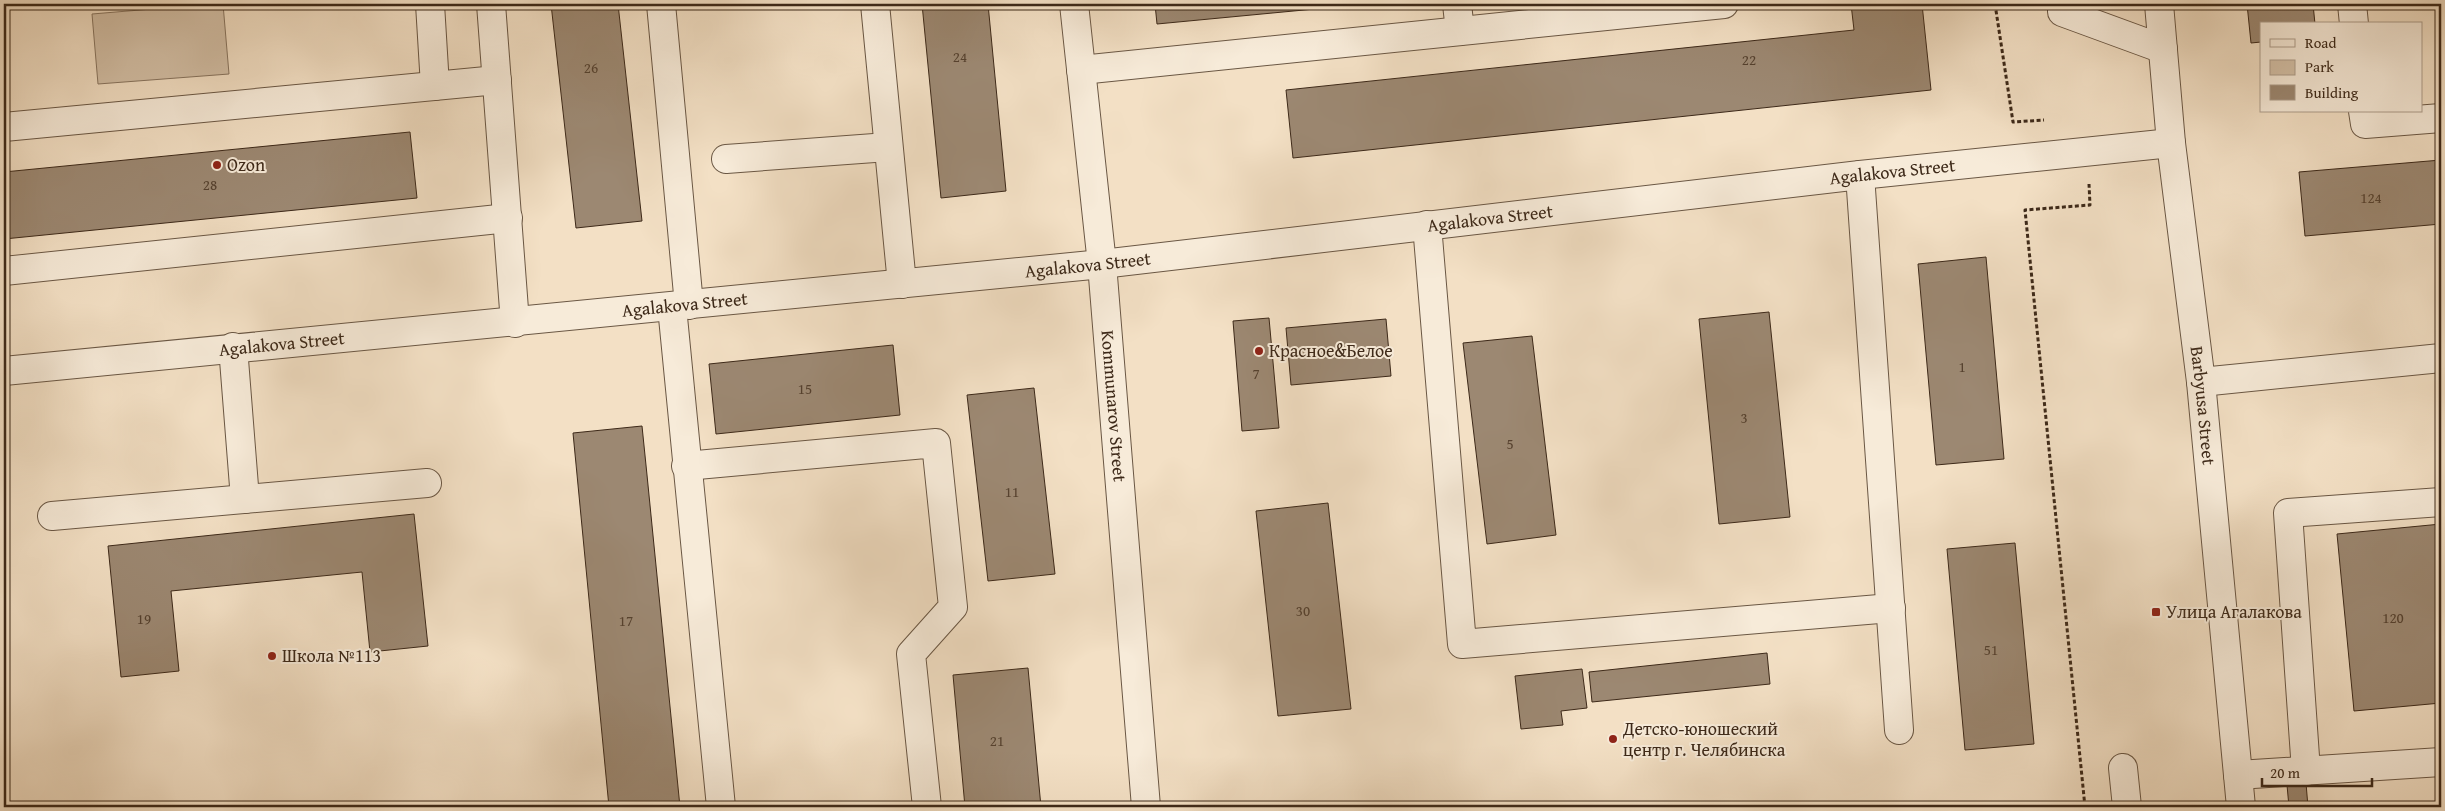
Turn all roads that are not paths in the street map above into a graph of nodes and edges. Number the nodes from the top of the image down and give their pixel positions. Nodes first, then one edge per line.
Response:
1 (430, 4) edge
2 (491, 4) edge
3 (661, 4) edge
4 (875, 4) edge
5 (1074, 4) edge
6 (1457, 4) edge
7 (1724, 4) edge
8 (2062, 4) edge
9 (2159, 4) edge
10 (2352, 4) edge
11 (2354, 22) edge
12 (1460, 31) junction
13 (2162, 49) junction
14 (1081, 70) junction
15 (497, 80) junction
16 (435, 86) junction
17 (2364, 112) edge
18 (2441, 118) edge
19 (4, 127) edge
20 (2170, 143) junction
21 (888, 147) junction
22 (726, 159) dead end
23 (1860, 175) junction
24 (508, 218) junction
25 (1427, 225) junction
26 (1102, 264) junction
27 (4, 271) edge
28 (902, 284) junction
29 (680, 306) junction
30 (515, 323) junction
31 (233, 347) junction
32 (2441, 358) edge
33 (4, 371) edge
34 (2201, 382) junction
35 (686, 466) junction
36 (427, 483) dead end
37 (245, 499) junction
38 (2441, 502) edge
39 (52, 516) dead end
40 (1891, 608) junction
41 (1899, 730) dead end
42 (2441, 762) edge
43 (2123, 768) dead end
44 (2306, 771) junction
45 (2238, 774) junction
46 (721, 807) edge
47 (927, 807) edge
48 (1146, 807) edge
49 (2127, 807) edge
50 (2241, 807) edge

1 - 16 street
2 - 15 street
3 - 29 street
4 - 21 street
5 - 14 street, Kommunarov Street
6 - 12 street
7 - 12 street
8 - 13 street
9 - 13 street, Barbyusa Street
10 - 11 street
12 - 14 street
13 - 20 street, Barbyusa Street
14 - 26 street, Kommunarov Street
15 - 16 street
15 - 24 street
16 - 19 street
17 - 18 street
20 - 23 street, Agalakova Street
20 - 34 street, Barbyusa Street
21 - 22 street
21 - 28 street
23 - 25 street, Agalakova Street
23 - 40 street
24 - 27 street
24 - 30 street
25 - 26 street, Agalakova Street
25 - 40 street
26 - 28 street, Agalakova Street
26 - 48 street, Kommunarov Street
28 - 29 street, Agalakova Street
29 - 30 street, Agalakova Street
29 - 35 street
30 - 31 street, Agalakova Street
31 - 33 street, Agalakova Street
31 - 37 street
32 - 34 street
34 - 45 street, Barbyusa Street
35 - 46 street
35 - 47 street
36 - 37 street
37 - 39 street
38 - 44 street
40 - 41 street
42 - 44 street
43 - 49 street
44 - 45 street
45 - 50 street, Barbyusa Street

